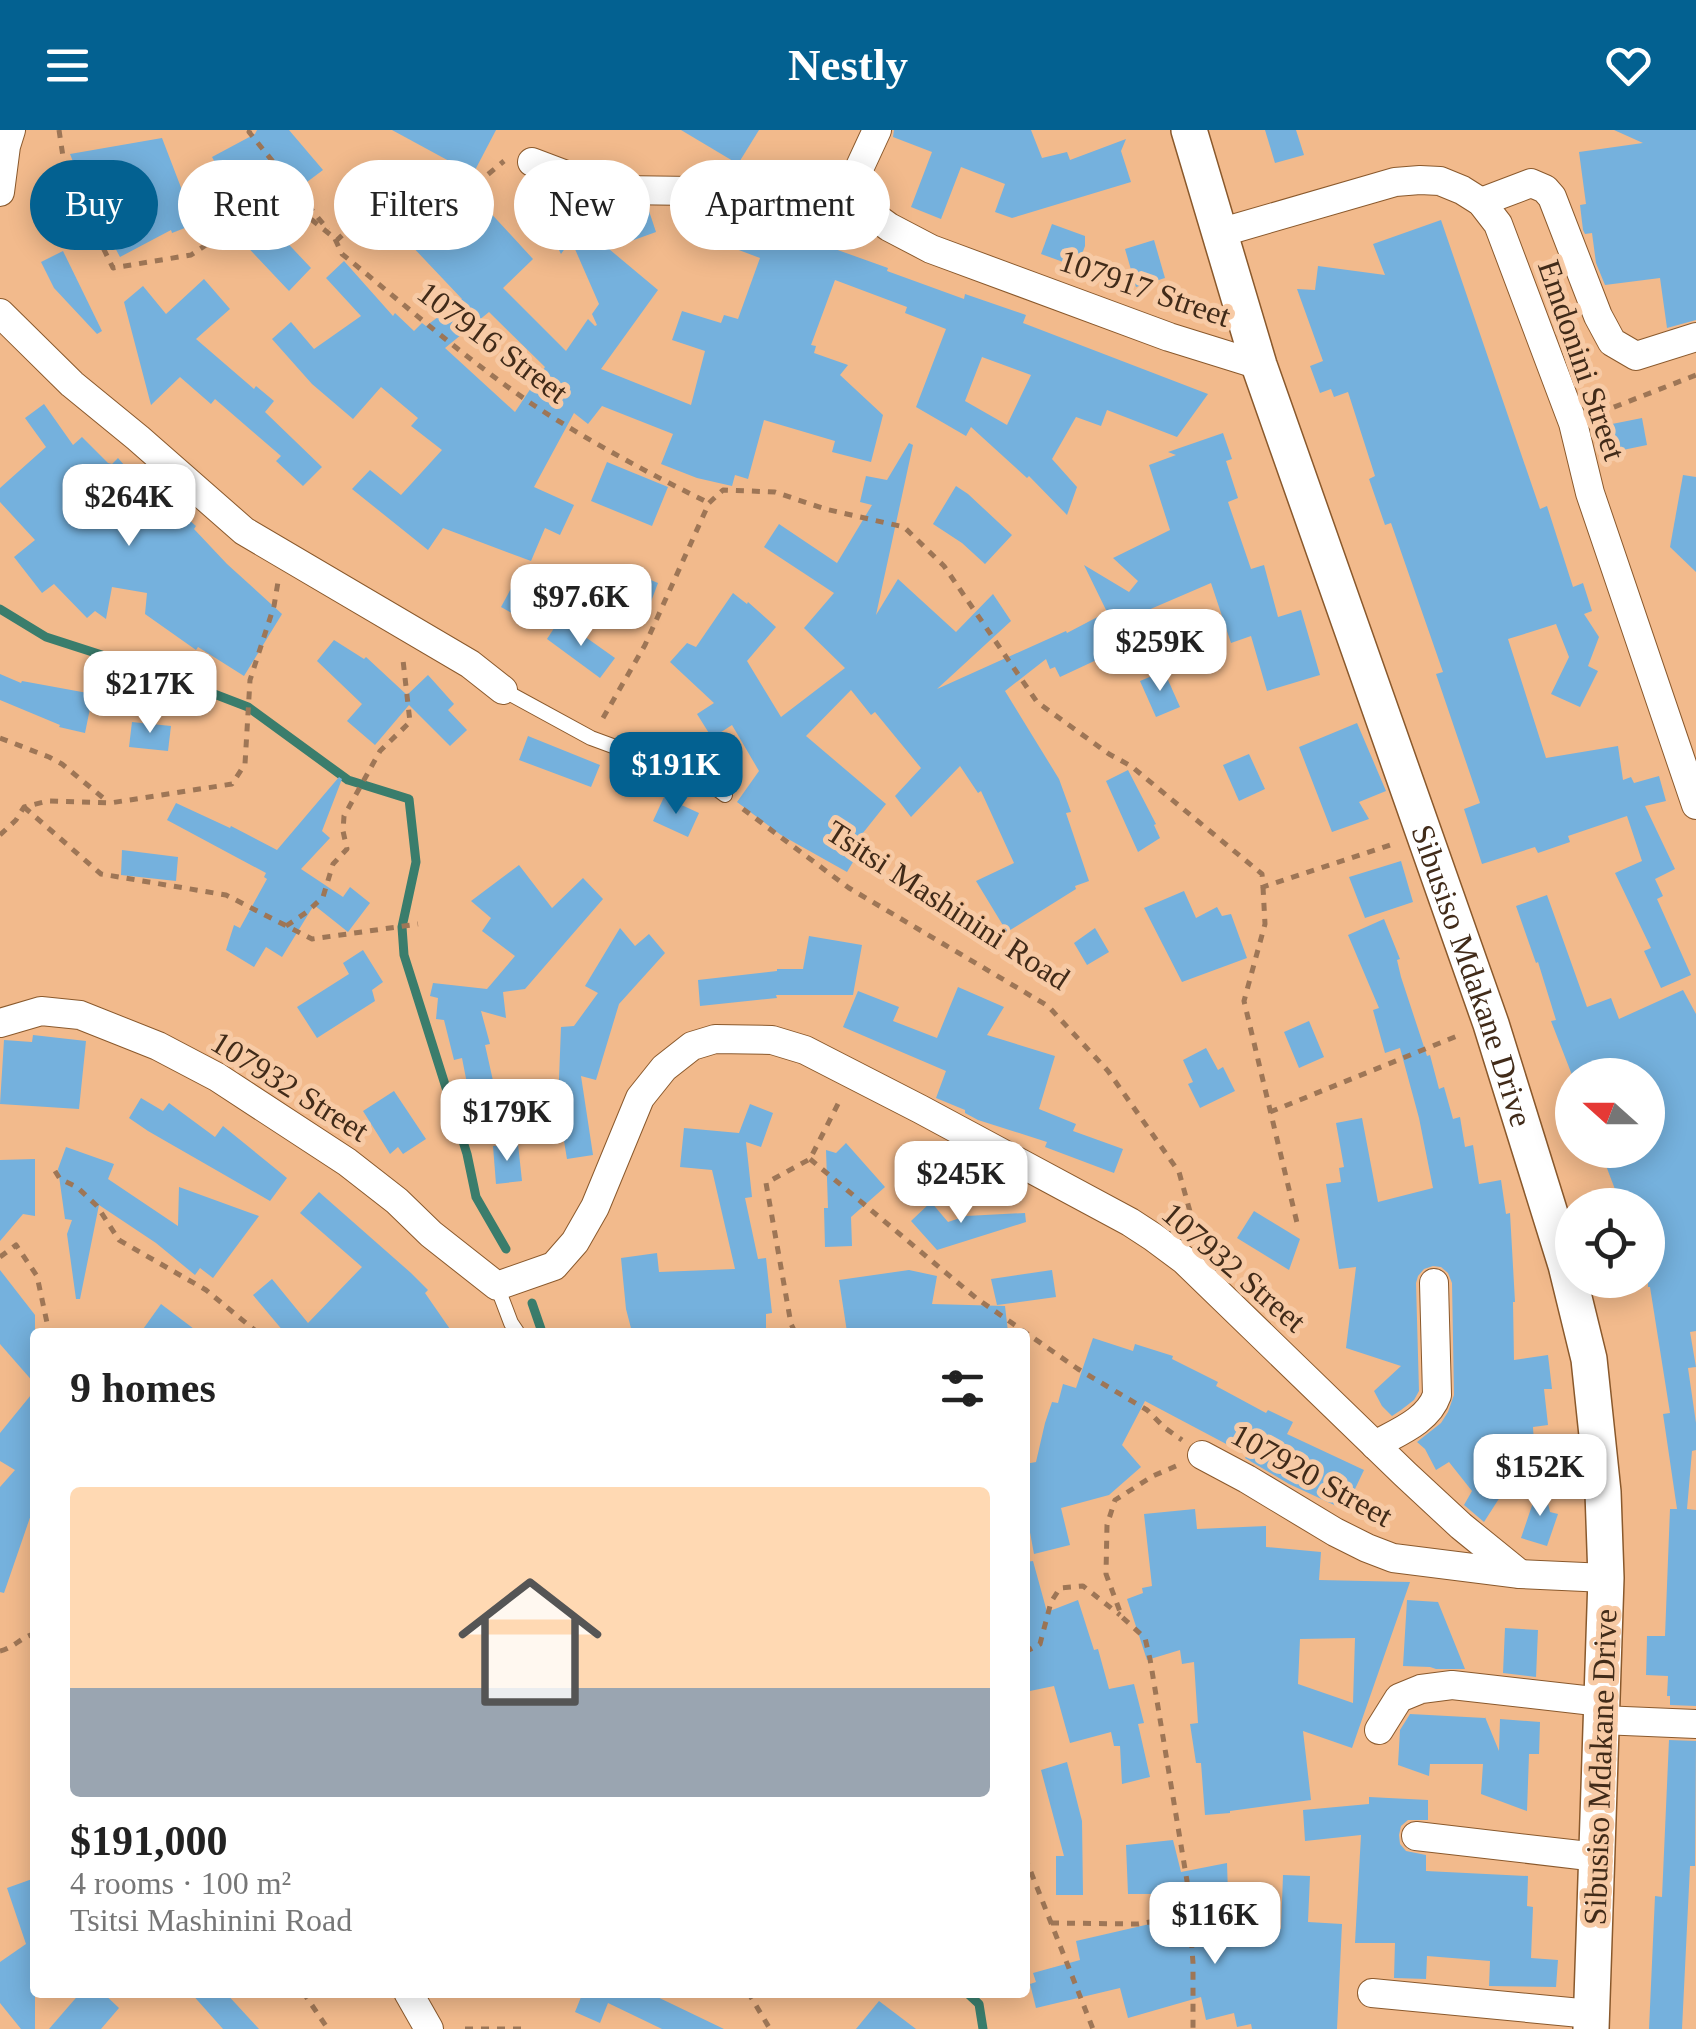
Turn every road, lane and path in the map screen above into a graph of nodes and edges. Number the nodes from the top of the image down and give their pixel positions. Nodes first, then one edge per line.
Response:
1 (11, 130) edge
2 (59, 130) edge
3 (250, 130) edge
4 (876, 130) edge
5 (1189, 130) edge
6 (863, 160) edge
7 (0, 192) edge
8 (1481, 202) junction
9 (890, 228) edge
10 (1219, 232) junction
11 (334, 236) edge
12 (334, 238) edge
13 (341, 250) edge
14 (0, 312) edge
15 (1696, 337) edge
16 (1258, 365) junction
17 (1696, 375) edge
18 (1573, 423) junction
19 (709, 503) junction
20 (282, 555) junction
21 (391, 619) junction
22 (503, 690) joint
23 (0, 738) edge
24 (592, 738) junction
25 (724, 795) joint
26 (110, 803) junction
27 (1696, 806) edge
28 (24, 808) junction
29 (1422, 830) junction
30 (0, 835) edge
31 (1263, 887) junction
32 (418, 924) dead end
33 (286, 926) junction
34 (0, 1023) edge
35 (1491, 1024) junction
36 (852, 1074) junction
37 (1270, 1112) junction
38 (810, 1159) junction
39 (55, 1171) dead end
40 (1298, 1227) dead end
41 (0, 1257) edge
42 (1434, 1283) dead end
43 (1210, 1284) junction
44 (497, 1286) junction
45 (48, 1328) edge
46 (252, 1328) edge
47 (514, 1328) edge
48 (793, 1328) edge
49 (1020, 1328) edge
50 (1030, 1335) edge
51 (1375, 1445) junction
52 (1202, 1455) junction
53 (1520, 1574) junction
54 (1606, 1578) junction
55 (1122, 1617) junction
56 (30, 1635) edge
57 (1030, 1649) edge
58 (0, 1651) edge
59 (1602, 1711) junction
60 (1696, 1724) edge
61 (1379, 1730) dead end
62 (1416, 1836) dead end
63 (1596, 1857) junction
64 (1030, 1870) edge
65 (1188, 1916) junction
66 (1051, 1923) junction
67 (1372, 1992) dead end
68 (306, 1998) edge
69 (411, 1998) edge
70 (752, 1998) edge
71 (1591, 2021) edge
72 (328, 2029) edge
73 (429, 2029) edge
74 (466, 2029) edge
75 (523, 2029) edge
76 (770, 2029) edge
77 (1092, 2029) edge
78 (1193, 2029) edge

1 - 7 street
2 - 12 path
3 - 11 path, 107916 Street
4 - 6 street
5 - 10 street, Sibusiso Mdakane Drive
8 - 10 street
8 - 15 street
8 - 18 street, Emdonini Street
9 - 16 street, 107917 Street
10 - 16 street, Sibusiso Mdakane Drive
13 - 19 path, 107916 Street
14 - 20 street
16 - 29 street, Sibusiso Mdakane Drive
17 - 18 path
18 - 27 street, Emdonini Street
19 - 24 path
19 - 31 path
20 - 21 street
20 - 26 path
21 - 22 street
21 - 33 path
22 - 24 lane
23 - 26 path
24 - 25 lane
25 - 43 path, Tsitsi Mashinini Road
26 - 28 path
28 - 30 path
28 - 33 path
29 - 31 path
29 - 35 street, Sibusiso Mdakane Drive
31 - 37 path
32 - 33 path
34 - 44 street, 107932 Street
35 - 37 path
35 - 54 street, Sibusiso Mdakane Drive
36 - 38 path
36 - 43 street, 107932 Street
36 - 44 street, 107932 Street
37 - 40 path
38 - 48 path
38 - 49 path
39 - 46 path
41 - 45 path
42 - 51 street
43 - 51 street, 107932 Street
44 - 47 lane
50 - 52 path
51 - 53 street, 107932 Street
52 - 53 street, 107920 Street
52 - 55 path, 107920 Street
53 - 54 street, 107920 Street
54 - 59 street, Sibusiso Mdakane Drive
55 - 57 path, 107920 Street
55 - 65 path, 107920 Street
56 - 58 path
59 - 60 street
59 - 61 street
59 - 63 street, Sibusiso Mdakane Drive
62 - 63 street
63 - 71 street, Sibusiso Mdakane Drive
64 - 66 path
65 - 66 path
65 - 78 path, 107920 Street
66 - 77 path
67 - 71 street
68 - 72 path
69 - 73 street
70 - 76 path
74 - 75 path

